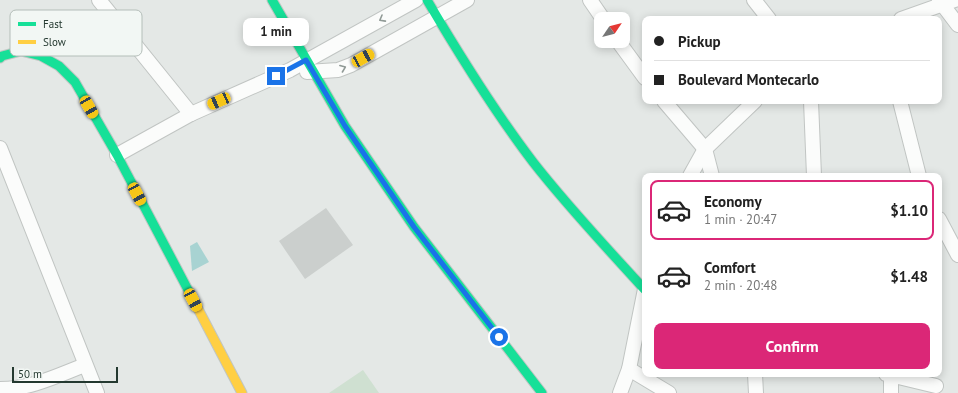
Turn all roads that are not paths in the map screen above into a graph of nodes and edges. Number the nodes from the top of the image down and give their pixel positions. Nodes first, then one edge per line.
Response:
1 (99, 0) edge
2 (272, 0) edge
3 (416, 0) edge
4 (427, 0) edge
5 (467, 0) edge
6 (590, 0) edge
7 (754, 0) edge
8 (955, 0) edge
9 (940, 2) edge
10 (107, 10) edge
11 (598, 12) edge
12 (767, 16) edge
13 (908, 16) edge
14 (437, 17) junction
15 (958, 25) edge
16 (623, 48) edge
17 (142, 53) edge
18 (41, 56) edge
19 (310, 66) junction
20 (642, 74) edge
21 (667, 104) edge
22 (752, 104) edge
23 (811, 104) edge
24 (901, 104) edge
25 (191, 114) junction
26 (0, 148) edge
27 (705, 150) junction
28 (117, 155) junction
29 (692, 173) edge
30 (711, 173) edge
31 (814, 173) edge
32 (918, 173) edge
33 (942, 226) edge
34 (958, 255) edge
35 (642, 287) edge
36 (642, 305) edge
37 (85, 365) junction
38 (629, 369) junction
39 (642, 377) edge
40 (642, 377) edge
41 (755, 377) edge
42 (889, 377) edge
43 (900, 377) edge
44 (937, 384) edge
45 (0, 389) edge
46 (97, 393) edge
47 (242, 393) edge
48 (542, 393) edge
49 (620, 393) edge
50 (669, 393) edge
51 (756, 393) edge
52 (891, 393) edge

1 - 10 street
2 - 19 street
3 -> 19 street
4 - 14 street
5 - 14 street
6 - 11 street
7 - 12 street
8 - 9 street
9 - 13 street
9 - 15 street
19 -> 14 street
14 - 35 street
16 - 20 street
17 - 25 street
18 - 28 street
19 - 25 street
19 - 48 street
21 - 27 street
22 - 27 street
23 - 31 street
24 - 32 street
25 - 28 street
26 - 37 street
27 - 29 street
27 - 30 street
28 - 47 street
33 - 34 street
36 - 38 street
37 - 45 street
37 - 46 street
38 - 39 street
38 - 49 street
40 - 50 street
41 - 51 street
42 - 52 street
43 - 44 street

